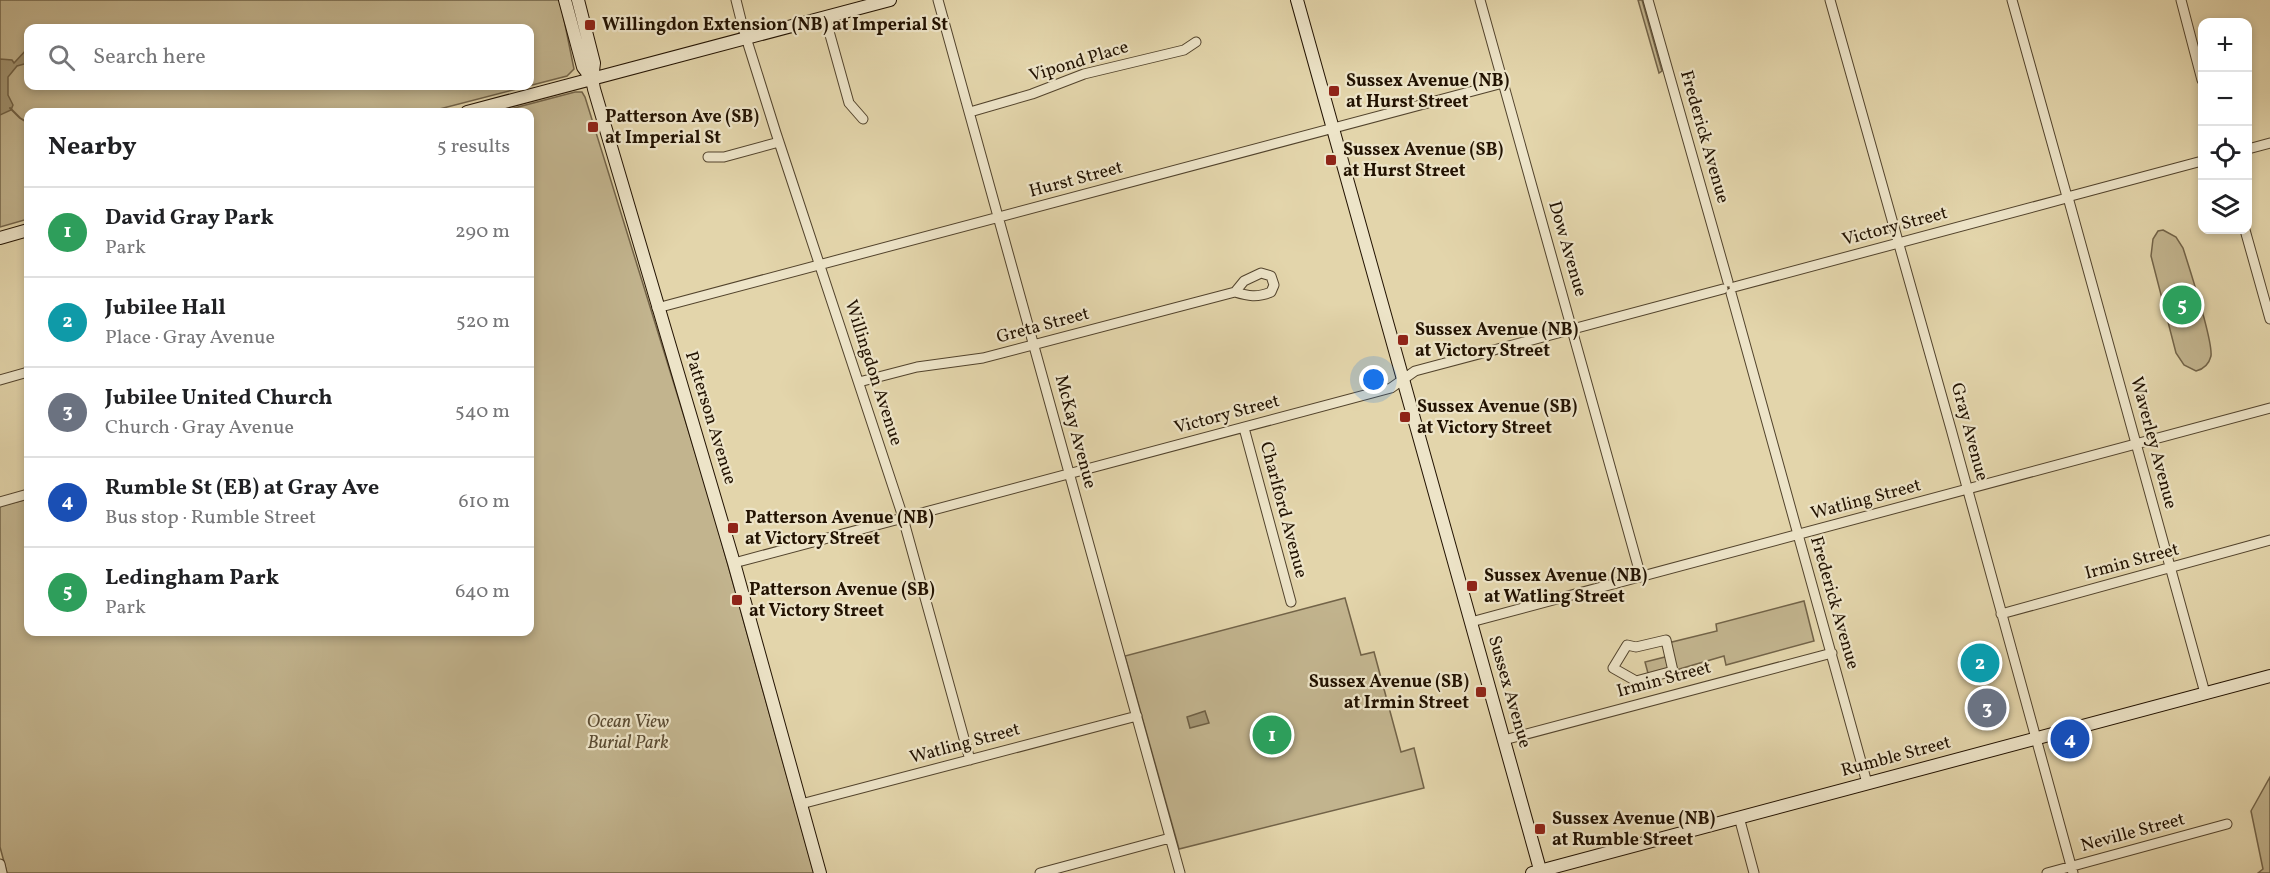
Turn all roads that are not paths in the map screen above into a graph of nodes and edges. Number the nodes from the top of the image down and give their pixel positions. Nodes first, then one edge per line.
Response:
1 (565, 0) edge
2 (578, 0) edge
3 (736, 0) edge
4 (890, 0) edge
5 (938, 0) edge
6 (1297, 0) edge
7 (1480, 0) edge
8 (1648, 0) edge
9 (1830, 0) edge
10 (2012, 0) edge
11 (2181, 0) edge
12 (825, 17) junction
13 (746, 38) junction
14 (1197, 42) dead end
15 (2200, 72) edge
16 (592, 79) junction
17 (1503, 83) junction
18 (482, 108) edge
19 (970, 112) junction
20 (863, 119) dead end
21 (1333, 129) junction
22 (779, 142) junction
23 (2270, 143) edge
24 (2252, 148) edge
25 (708, 157) dead end
26 (2198, 162) edge
27 (2067, 197) junction
28 (999, 217) junction
29 (24, 231) edge
30 (2246, 234) edge
31 (0, 238) edge
32 (1898, 243) junction
33 (820, 265) junction
34 (1729, 288) junction
35 (1234, 292) dead end
36 (657, 308) junction
37 (2270, 319) edge
38 (1572, 331) junction
39 (1035, 345) junction
40 (24, 373) edge
41 (1404, 379) junction
42 (0, 380) edge
43 (859, 382) junction
44 (2270, 408) edge
45 (1244, 428) junction
46 (2136, 445) junction
47 (1070, 474) junction
48 (1967, 490) junction
49 (24, 495) edge
50 (0, 502) edge
51 (903, 519) junction
52 (1798, 536) junction
53 (2270, 540) edge
54 (734, 563) junction
55 (2170, 568) junction
56 (1641, 577) junction
57 (1291, 602) dead end
58 (2001, 614) junction
59 (1471, 622) junction
60 (1832, 653) junction
61 (1613, 668) joint
62 (2270, 676) edge
63 (2205, 693) junction
64 (1137, 717) junction
65 (2037, 738) junction
66 (1504, 740) junction
67 (970, 760) junction
68 (1867, 783) junction
69 (801, 804) junction
70 (1739, 817) junction
71 (2227, 824) dead end
72 (1170, 838) junction
73 (0, 864) edge
74 (2072, 870) edge
75 (1538, 872) edge
76 (2, 873) edge
77 (820, 873) edge
78 (1040, 873) edge
79 (1180, 873) edge
80 (1754, 873) edge
81 (2047, 873) edge

1 - 16 street
2 - 16 street
3 - 13 street, Willingdon Avenue
4 - 12 street
5 - 19 street, McKay Avenue
6 - 21 street, Sussex Avenue
7 - 17 street, Dow Avenue
8 - 34 street, Frederick Avenue
9 - 32 street, Gray Avenue
10 - 27 street, Waverley Avenue
11 - 15 street
12 - 13 street
12 - 20 street
13 - 16 street
13 - 22 street, Willingdon Avenue
14 - 19 street, Vipond Place
16 - 18 street
16 - 36 street, Patterson Avenue
17 - 21 street, Hurst Street
17 - 38 street, Dow Avenue
19 - 28 street, McKay Avenue
21 - 28 street, Hurst Street
21 - 41 street, Sussex Avenue
22 - 25 street
22 - 33 street, Willingdon Avenue
23 - 24 street
26 - 27 street, Victory Street
27 - 32 street, Victory Street
27 - 46 street, Waverley Avenue
28 - 33 street, Hurst Street
28 - 39 street, McKay Avenue
29 - 31 street
30 - 37 street
32 - 34 street, Victory Street
32 - 48 street, Gray Avenue
33 - 36 street, Hurst Street
33 - 43 street, Willingdon Avenue
34 - 38 street, Victory Street
34 - 52 street, Frederick Avenue
35 - 39 street, Greta Street
36 - 54 street, Patterson Avenue
38 - 41 street, Victory Street
38 - 56 street, Dow Avenue
39 - 43 street, Greta Street
39 - 47 street, McKay Avenue
40 - 42 street
41 - 45 street, Victory Street
41 - 59 street, Sussex Avenue
43 - 51 street, Willingdon Avenue
44 - 46 street, Watling Street
45 - 47 street, Victory Street
45 - 57 street, Charlford Avenue
46 - 48 street, Watling Street
46 - 55 street, Waverley Avenue
47 - 51 street, Victory Street
47 - 64 street, McKay Avenue
48 - 52 street, Watling Street
48 - 58 street, Gray Avenue
49 - 50 street
51 - 54 street, Victory Street
51 - 67 street, Willingdon Avenue
52 - 56 street, Watling Street
52 - 60 street, Frederick Avenue
53 - 55 street, Irmin Street
54 - 69 street, Patterson Avenue
55 - 58 street, Irmin Street
55 - 63 street, Waverley Avenue
56 - 59 street, Watling Street
58 - 65 street, Gray Avenue
59 - 66 street, Sussex Avenue
60 - 66 street, Irmin Street
60 - 68 street, Frederick Avenue
61 - 61 street
62 - 63 street, Rumble Street
63 - 65 street, Rumble Street
64 - 67 street, Watling Street
64 - 72 street, McKay Avenue
65 - 68 street, Rumble Street
65 - 74 street, Gray Avenue
66 - 75 street, Sussex Avenue
67 - 69 street, Watling Street
68 - 70 street, Rumble Street
69 - 77 street, Patterson Avenue
70 - 75 street, Rumble Street
70 - 80 street
71 - 74 street, Neville Street
72 - 78 street
72 - 79 street, McKay Avenue
73 - 76 street
74 - 81 street, Neville Street

